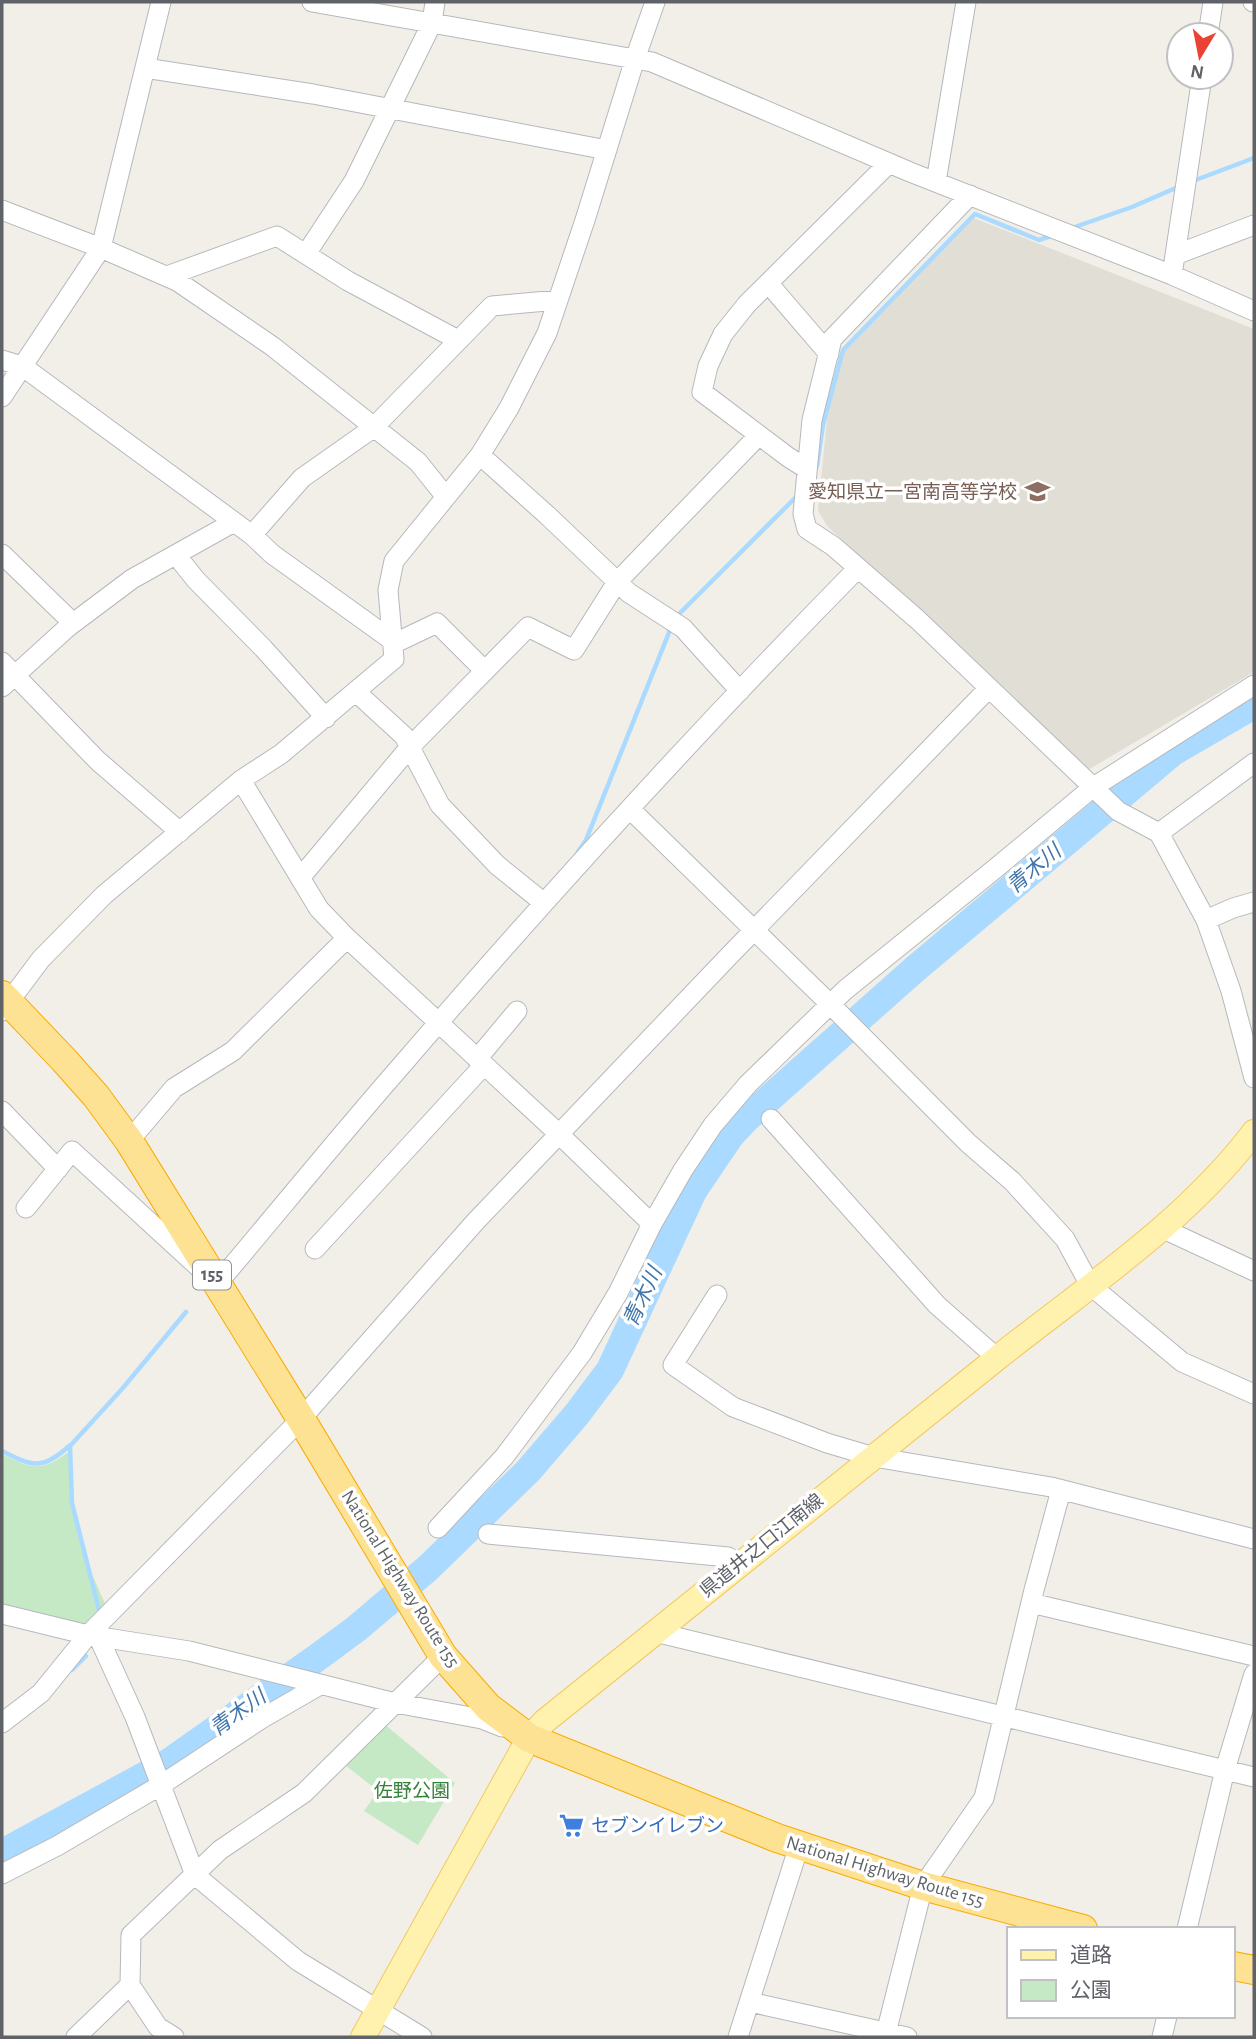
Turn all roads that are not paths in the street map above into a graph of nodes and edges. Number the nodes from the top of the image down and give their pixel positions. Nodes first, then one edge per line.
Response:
1 (161, 2) edge
2 (312, 2) edge
3 (435, 2) edge
4 (655, 2) edge
5 (965, 2) edge
6 (1213, 2) edge
7 (1210, 21) edge
8 (432, 23) junction
9 (635, 59) junction
10 (145, 68) junction
11 (1200, 91) edge
12 (391, 109) junction
13 (607, 150) junction
14 (889, 163) junction
15 (936, 182) junction
16 (970, 195) junction
17 (2, 211) edge
18 (1254, 225) edge
19 (102, 248) junction
20 (306, 254) junction
21 (1174, 265) junction
22 (167, 276) junction
23 (768, 284) junction
24 (558, 300) junction
25 (1254, 311) edge
26 (458, 340) junction
27 (829, 354) junction
28 (2, 360) edge
29 (22, 366) junction
30 (2, 397) edge
31 (373, 428) junction
32 (759, 435) junction
33 (480, 455) junction
34 (807, 469) junction
35 (446, 497) junction
36 (234, 522) junction
37 (252, 535) junction
38 (2, 554) edge
39 (176, 555) junction
40 (858, 568) junction
41 (617, 582) junction
42 (73, 623) junction
43 (393, 643) junction
44 (485, 671) junction
45 (6, 675) edge
46 (1254, 685) edge
47 (989, 688) junction
48 (740, 691) junction
49 (356, 692) junction
50 (326, 718) junction
51 (409, 748) junction
52 (1254, 763) edge
53 (241, 780) junction
54 (1092, 788) junction
55 (630, 809) junction
56 (180, 832) junction
57 (1159, 833) junction
58 (300, 878) junction
59 (1254, 902) edge
60 (544, 903) junction
61 (1206, 920) junction
62 (754, 929) junction
63 (347, 938) junction
64 (4, 1003) edge
65 (830, 1004) junction
66 (517, 1011) dead end
67 (438, 1023) junction
68 (480, 1062) junction
69 (1254, 1078) edge
70 (2, 1111) edge
71 (771, 1119) dead end
72 (1254, 1132) edge
73 (559, 1134) junction
74 (129, 1141) junction
75 (58, 1169) junction
76 (26, 1208) dead end
77 (652, 1224) junction
78 (1166, 1226) junction
79 (315, 1249) dead end
80 (1254, 1271) edge
81 (217, 1284) junction
82 (1090, 1285) junction
83 (717, 1295) dead end
84 (997, 1358) junction
85 (1254, 1394) edge
86 (300, 1419) junction
87 (874, 1457) junction
88 (1061, 1490) junction
89 (438, 1528) dead end
90 (488, 1534) dead end
91 (1254, 1539) edge
92 (740, 1564) junction
93 (1031, 1603) junction
94 (2, 1614) edge
95 (655, 1632) junction
96 (93, 1635) junction
97 (443, 1656) junction
98 (1254, 1656) edge
99 (1254, 1674) edge
100 (315, 1684) junction
101 (395, 1703) junction
102 (1004, 1717) junction
103 (2, 1723) edge
104 (529, 1738) junction
105 (1225, 1770) junction
106 (1254, 1777) edge
107 (161, 1786) junction
108 (799, 1846) junction
109 (2, 1874) edge
110 (195, 1875) junction
111 (923, 1886) junction
112 (1076, 1927) edge
113 (1188, 1927) edge
114 (1235, 1966) edge
115 (1254, 1970) edge
116 (130, 1985) junction
117 (750, 2002) junction
118 (378, 2011) junction
119 (1167, 2018) edge
120 (162, 2034) edge
121 (885, 2035) edge
122 (76, 2037) edge
123 (363, 2037) edge
124 (422, 2037) edge
125 (738, 2037) edge
126 (907, 2037) edge
127 (1162, 2037) edge

1 - 10 street
2 - 8 street
3 - 8 street
4 - 9 street
5 - 15 street
6 - 7 street
8 - 9 street
8 - 12 street
9 - 13 street
9 - 14 street
10 - 12 street
10 - 19 street
11 - 21 street
12 - 13 street
12 - 20 street
13 - 24 street
14 - 15 street
14 - 23 street
15 - 16 street
16 - 21 street
16 - 27 street
17 - 19 street
18 - 21 street
19 - 22 street
19 - 29 street
20 - 22 street
20 - 26 street
21 - 25 street
22 - 31 street
23 - 27 street
23 - 32 street
24 - 26 street
24 - 33 street
26 - 31 street
27 - 34 street
28 - 29 street
29 - 30 street
29 - 36 street
31 - 35 street
31 - 37 street
32 - 34 street
32 - 41 street
33 - 35 street
33 - 41 street
34 - 40 street
35 - 43 street
36 - 37 street
36 - 39 street
37 - 43 street
38 - 42 street
39 - 42 street
39 - 50 street
40 - 47 street
40 - 48 street
41 - 44 street
41 - 48 street
42 - 45 street
43 - 44 street
43 - 49 street
44 - 51 street
45 - 56 street
46 - 54 street
47 - 54 street
47 - 62 street
48 - 55 street
49 - 50 street
49 - 51 street
50 - 53 street
51 - 58 street
51 - 60 street
52 - 57 street
53 - 56 street
53 - 58 street
54 - 57 street
54 - 65 street
55 - 60 street
55 - 62 street
56 - 64 street
57 - 61 street
58 - 63 street
59 - 61 street
60 - 67 street
61 - 69 street
62 - 65 street
62 - 73 street
63 - 67 street
63 - 74 street
64 - 74 highway, National Highway Route 155 / 155
65 - 77 street
65 - 82 street
66 - 68 street
67 - 68 street
67 - 81 street
68 - 73 street
68 - 79 street
70 - 75 street
71 - 84 street
72 - 78 main road, 県道井之口江南線
73 - 77 street
73 - 86 street
74 - 81 highway, National Highway Route 155 / 155
75 - 76 street
75 - 81 street
77 - 89 street
78 - 80 street
78 - 82 main road, 県道井之口江南線
81 - 86 highway, National Highway Route 155 / 155
82 - 84 main road, 県道井之口江南線
82 - 85 street
83 - 87 street
84 - 87 main road, 県道井之口江南線
86 - 96 street
86 - 97 highway, National Highway Route 155 / 155
87 - 88 street
87 - 92 main road, 県道井之口江南線
88 - 91 street
88 - 93 street
90 - 92 street
92 - 95 main road, 県道井之口江南線
93 - 98 street
93 - 102 street
94 - 96 street
95 - 102 street
95 - 104 main road, 県道井之口江南線
96 - 100 street
96 - 103 street
96 - 107 street
97 - 101 street
97 - 104 highway, National Highway Route 155 / 155
99 - 105 street
100 - 101 street
100 - 107 street
101 - 104 street
101 - 110 street
102 - 105 street
102 - 111 street
104 - 108 highway, National Highway Route 155 / 155
104 - 118 main road, 県道井之口江南線
105 - 106 street
105 - 113 street
107 - 109 street
107 - 110 street
108 - 111 highway, National Highway Route 155 / 155
108 - 117 street
110 - 116 street
110 - 118 street
111 - 112 highway, National Highway Route 155 / 155
111 - 121 street
114 - 115 highway
116 - 120 street
116 - 122 street
117 - 121 street
117 - 125 street
118 - 123 main road, 県道井之口江南線
118 - 124 street
119 - 127 street
121 - 126 street

